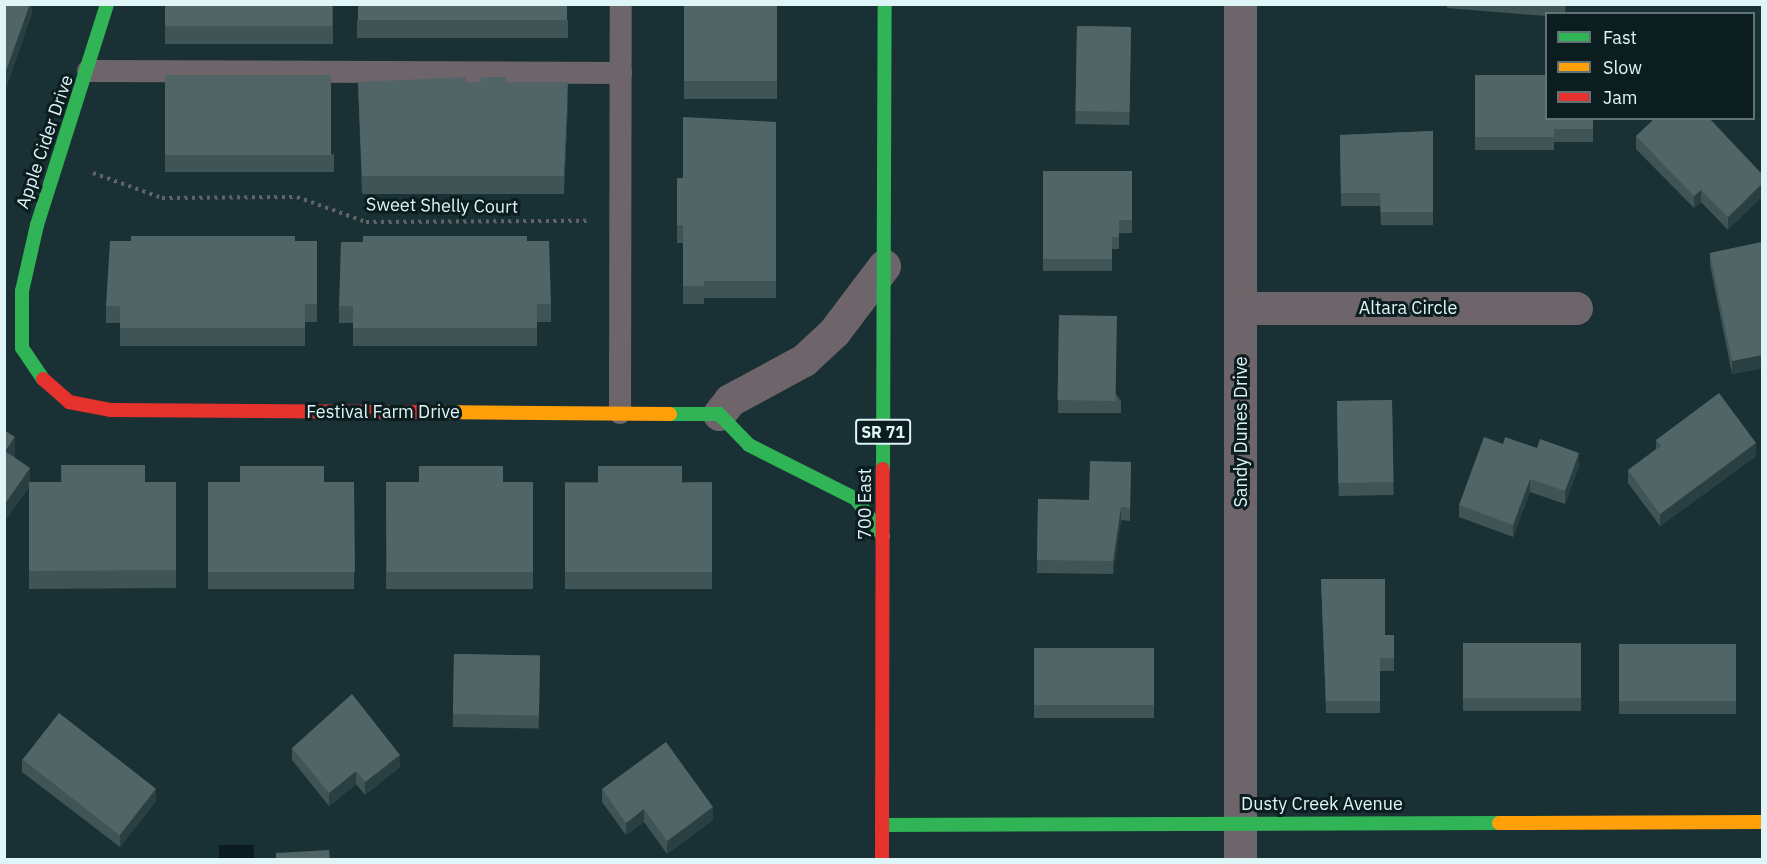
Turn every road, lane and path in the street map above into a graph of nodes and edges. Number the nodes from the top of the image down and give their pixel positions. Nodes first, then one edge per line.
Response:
1 (107, 4) edge
2 (621, 4) edge
3 (885, 4) edge
4 (1240, 4) edge
5 (88, 71) junction
6 (621, 73) junction
7 (58, 161) junction
8 (620, 221) junction
9 (884, 266) junction
10 (1241, 308) junction
11 (1576, 308) dead end
12 (51, 391) joint
13 (620, 413) junction
14 (719, 414) junction
15 (883, 536) junction
16 (1240, 822) junction
17 (1762, 822) edge
18 (882, 825) junction
19 (882, 860) edge
20 (1240, 860) edge

1 - 5 street, Apple Cider Drive
2 - 6 lane
3 - 9 street, 700 East / SR 71
4 - 10 street, Sandy Dunes Drive
5 - 6 lane
5 - 7 street, Apple Cider Drive
6 - 8 lane
7 - 8 path, Sweet Shelly Court
7 - 12 street, Apple Cider Drive
8 - 13 lane
9 - 14 street
9 - 15 street, 700 East / SR 71
10 - 11 street, Altara Circle
10 - 16 street, Sandy Dunes Drive
12 - 13 street, Festival Farm Drive
13 - 14 street, Festival Farm Drive
14 - 15 street
15 - 18 street, 700 East / SR 71
16 - 17 street, Dusty Creek Avenue
16 - 18 street, Dusty Creek Avenue
16 - 20 street, Sandy Dunes Drive
18 - 19 street, 700 East / SR 71

